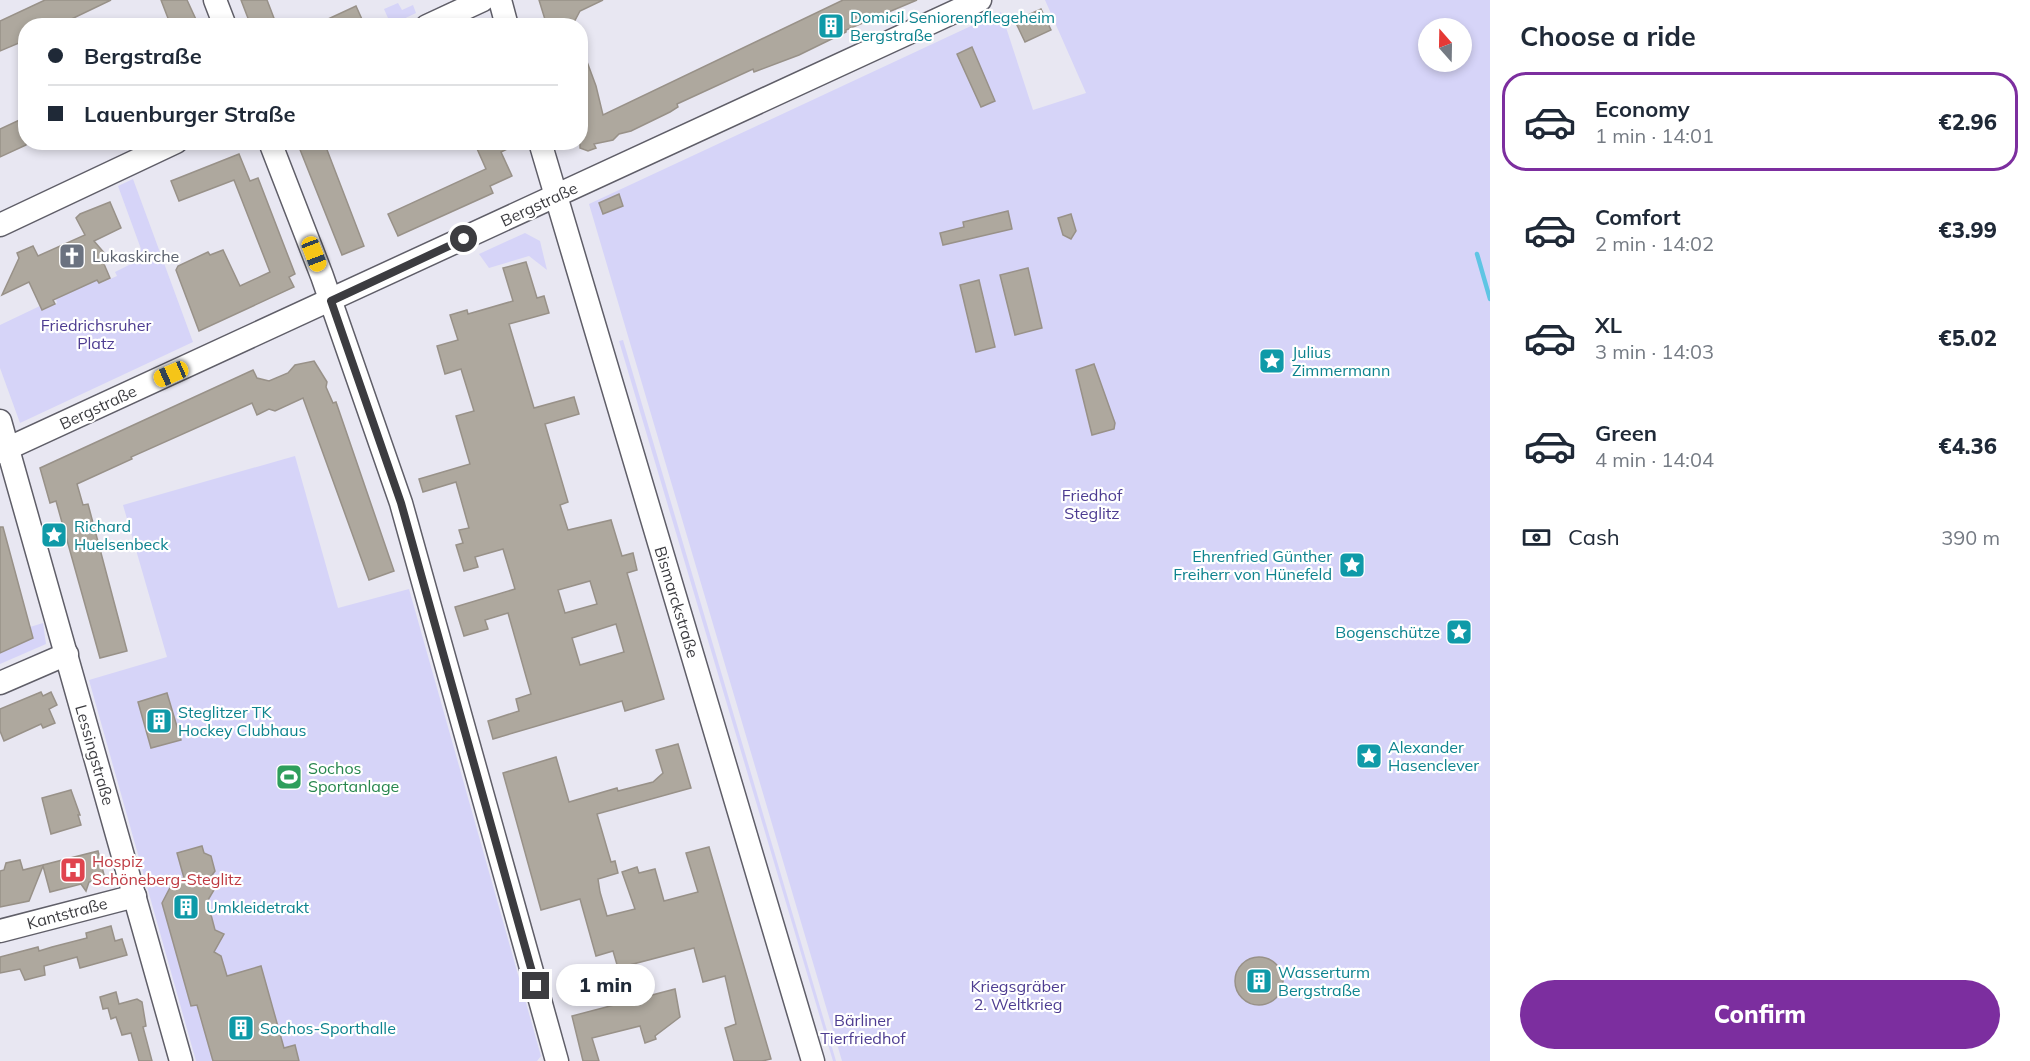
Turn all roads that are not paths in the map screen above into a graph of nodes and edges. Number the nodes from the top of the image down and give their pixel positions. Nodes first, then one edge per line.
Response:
1 (215, 0) edge
2 (483, 0) edge
3 (500, 0) edge
4 (980, 0) edge
5 (222, 18) edge
6 (444, 18) edge
7 (505, 18) edge
8 (159, 150) edge
9 (273, 150) edge
10 (542, 150) edge
11 (556, 196) junction
12 (0, 225) edge
13 (331, 301) junction
14 (0, 421) edge
15 (4, 450) edge
16 (67, 654) junction
17 (0, 683) edge
18 (135, 896) junction
19 (0, 931) edge
20 (181, 1061) edge
21 (557, 1061) edge
22 (813, 1061) edge

1 - 5 street
2 - 6 street
3 - 7 street
4 - 11 street, Bergstraße
8 - 12 street
9 - 13 street
10 - 11 street, Bismarckstraße
11 - 13 street, Bergstraße
11 - 22 street, Bismarckstraße
13 - 15 street, Bergstraße
13 - 21 street
14 - 15 street, Lessingstraße
15 - 16 street, Lessingstraße
16 - 17 street
16 - 18 street, Lessingstraße
18 - 19 street, Kantstraße
18 - 20 street, Lessingstraße

